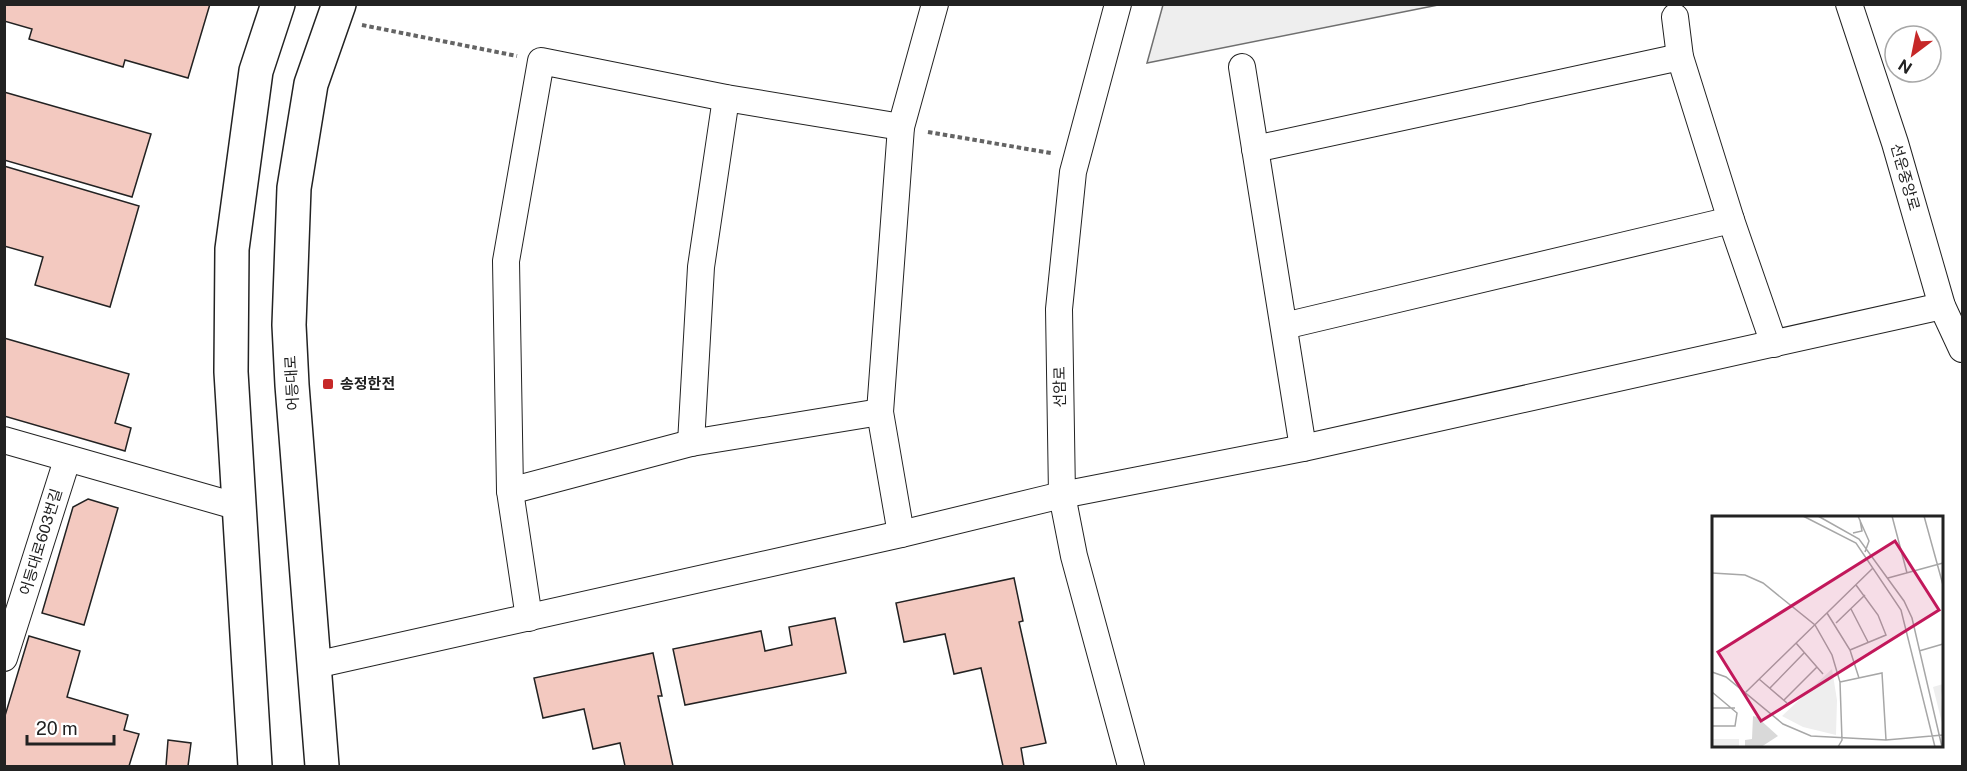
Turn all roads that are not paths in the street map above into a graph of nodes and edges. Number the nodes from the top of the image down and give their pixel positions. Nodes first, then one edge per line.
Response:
1 (278, 4) edge
2 (935, 4) edge
3 (1118, 4) edge
4 (1849, 4) edge
5 (336, 12) edge
6 (1675, 17) dead end
7 (1680, 57) junction
8 (1242, 67) dead end
9 (726, 98) junction
10 (901, 127) junction
11 (1255, 149) junction
12 (1731, 220) junction
13 (1942, 306) junction
14 (1284, 326) junction
15 (1774, 344) junction
16 (1962, 349) edge
17 (880, 412) junction
18 (4, 441) edge
19 (691, 443) junction
20 (1303, 448) junction
21 (67, 459) junction
22 (510, 491) junction
23 (1062, 495) junction
24 (239, 507) junction
25 (902, 534) junction
26 (529, 618) junction
27 (4, 658) edge
28 (315, 665) junction
29 (255, 766) edge
30 (322, 766) edge
31 (1131, 766) edge

1 - 24 main road
2 - 10 street
3 - 23 street, 선암로
4 - 13 street, 선운중앙로
5 - 28 main road, 어등대로
6 - 7 street
7 - 11 street
7 - 12 street
8 - 11 street
9 - 10 street
9 - 19 street
9 - 22 street
10 - 17 street
11 - 14 street
12 - 14 street
12 - 15 street
13 - 15 street
13 - 16 street, 선운중앙로
14 - 20 street
15 - 20 street
17 - 19 street
17 - 25 street
18 - 21 street
19 - 22 street
20 - 23 street
21 - 24 street
21 - 27 street, 어등대로603번길
22 - 26 street
23 - 25 street
23 - 31 street, 선암로
24 - 29 main road
25 - 26 street
26 - 28 street
28 - 30 main road, 어등대로

